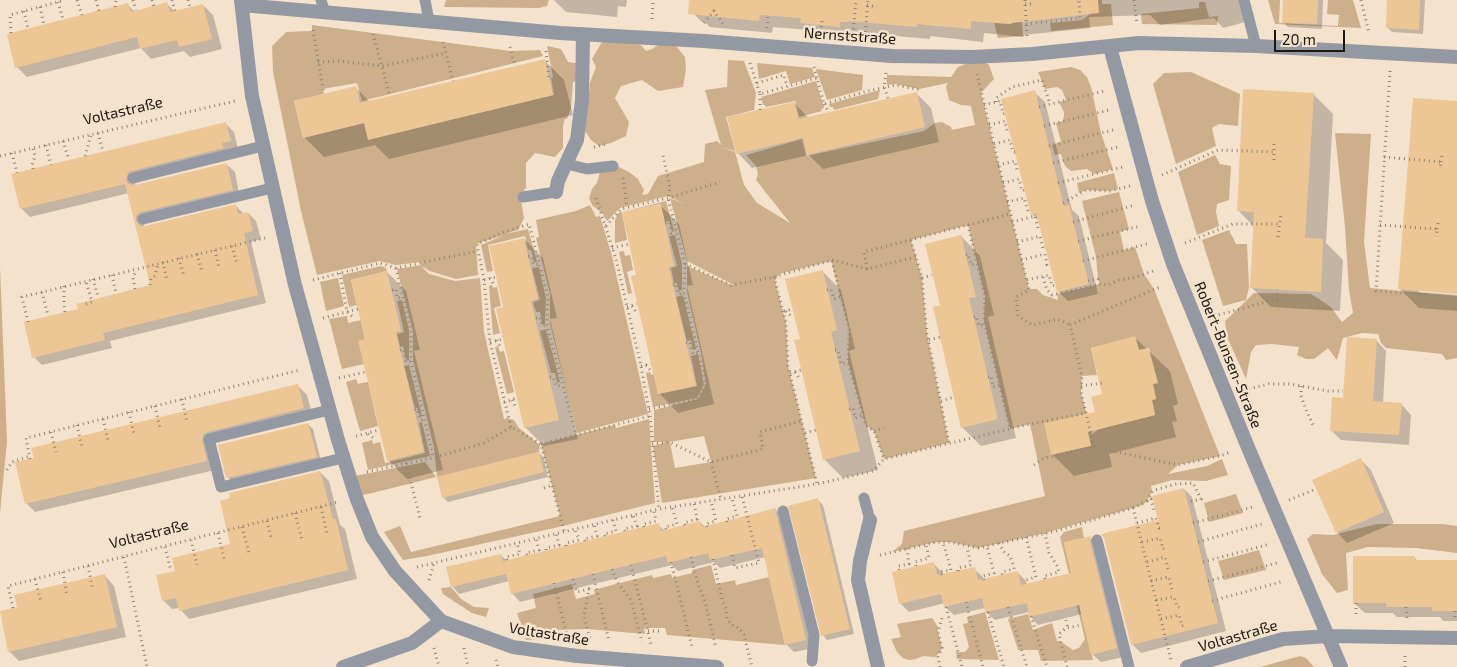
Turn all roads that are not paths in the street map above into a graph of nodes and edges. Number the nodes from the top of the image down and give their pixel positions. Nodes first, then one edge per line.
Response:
1 (425, 0) edge
2 (1244, 0) edge
3 (242, 2) edge
4 (323, 6) edge
5 (434, 21) junction
6 (583, 34) junction
7 (1256, 46) junction
8 (1110, 47) junction
9 (1457, 57) edge
10 (263, 146) junction
11 (567, 164) junction
12 (618, 170) road end
13 (134, 178) dead end
14 (272, 188) junction
15 (556, 192) joint
16 (523, 197) dead end
17 (143, 219) dead end
18 (329, 410) junction
19 (343, 458) junction
20 (864, 498) dead end
21 (783, 510) dead end
22 (870, 520) joint
23 (1097, 540) dead end
24 (441, 621) junction
25 (1328, 636) junction
26 (1457, 638) edge
27 (812, 661) dead end
28 (342, 667) edge
29 (717, 667) edge
30 (878, 667) edge
31 (1129, 667) edge
32 (1187, 667) edge
33 (1340, 667) edge

1 - 5 lane
2 - 7 lane
3 - 4 street, Nernststraße
3 - 10 street, Voltastraße
4 - 5 street, Nernststraße
5 - 6 street, Nernststraße
6 - 8 street, Nernststraße
6 - 11 street
7 - 8 street, Nernststraße
7 - 9 street, Nernststraße
8 - 25 street, Robert-Bunsen-Straße
10 - 13 lane
10 - 14 street, Voltastraße
11 - 12 lane
11 - 15 street
14 - 17 lane
14 - 18 street, Voltastraße
15 - 16 lane
18 - 19 street, Voltastraße
18 - 19 lane
19 - 24 street, Voltastraße
20 - 22 lane
21 - 27 lane
22 - 30 street
23 - 31 lane
24 - 28 street
24 - 29 street, Voltastraße
25 - 26 street, Voltastraße
25 - 32 street, Voltastraße
25 - 33 street, Robert-Bunsen-Straße

